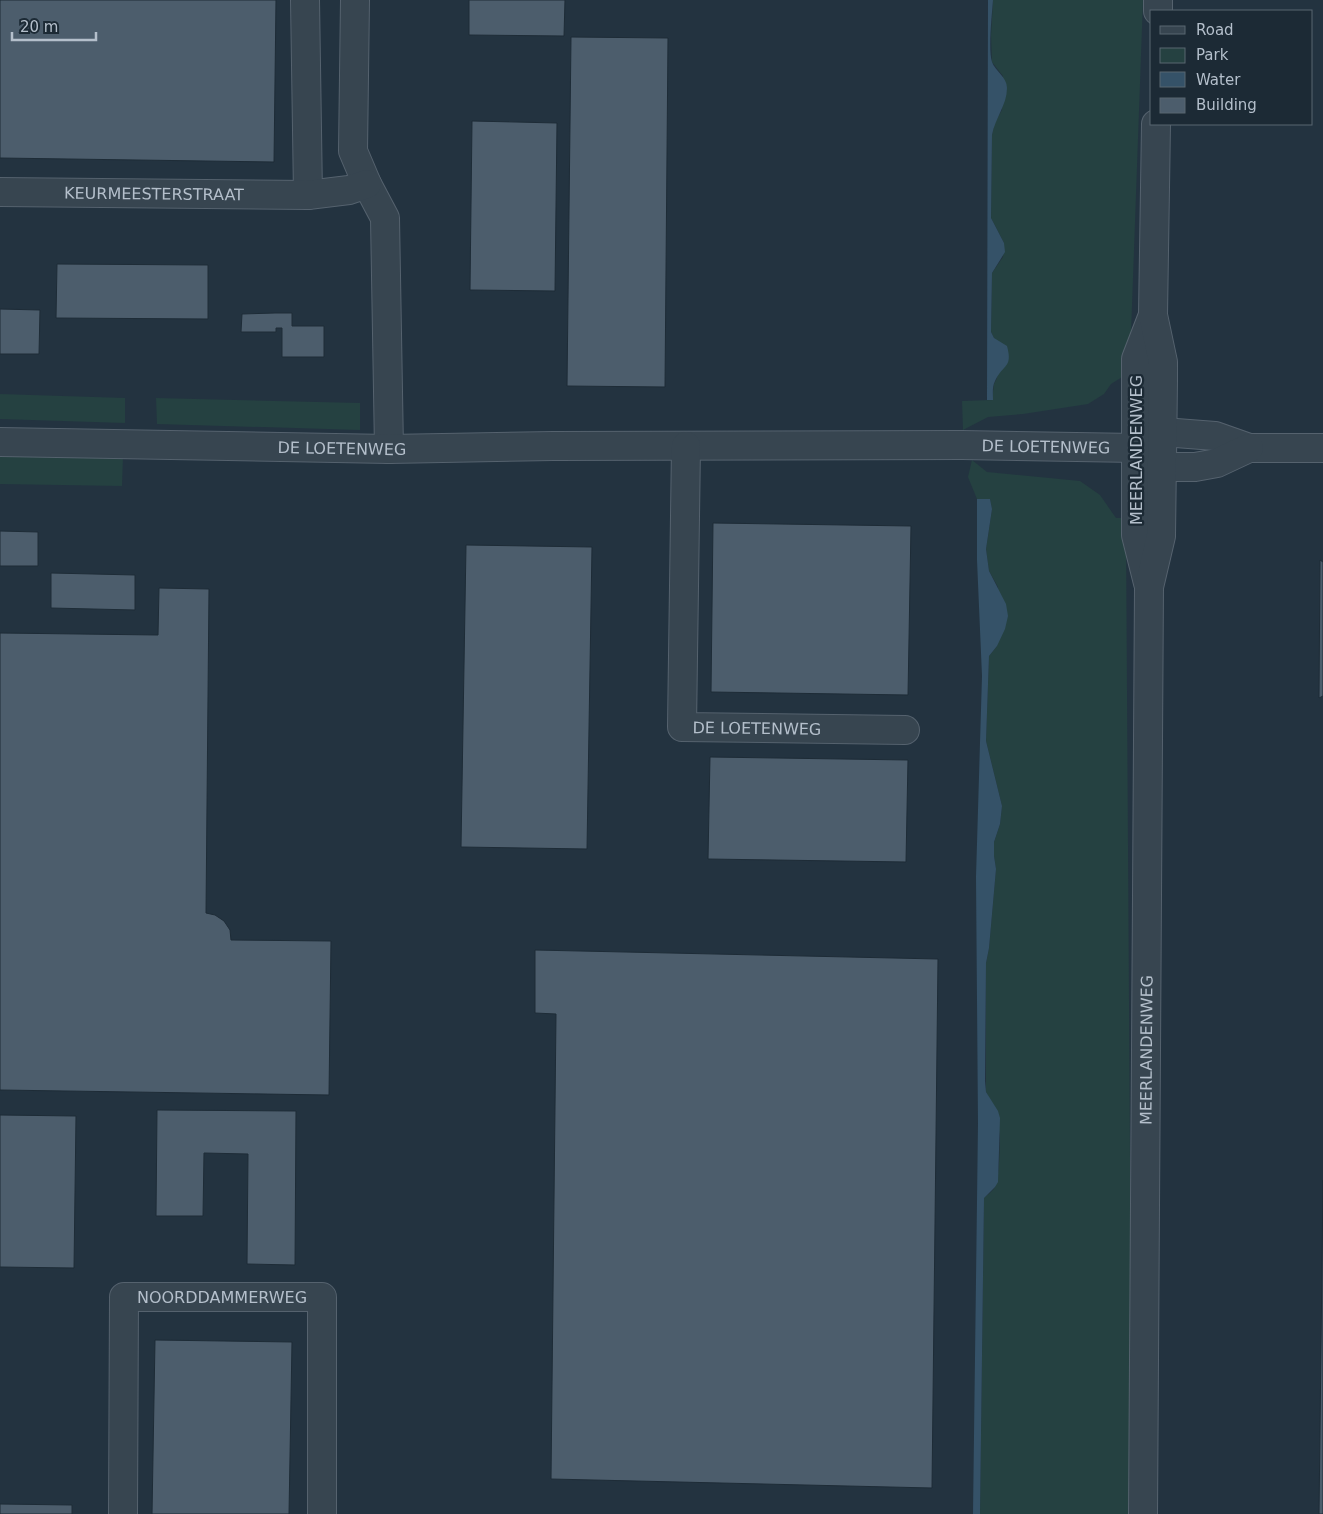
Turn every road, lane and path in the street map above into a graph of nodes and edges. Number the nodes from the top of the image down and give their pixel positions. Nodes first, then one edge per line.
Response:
1 (305, 0) edge
2 (355, 0) edge
3 (1156, 125) edge
4 (367, 184) junction
5 (0, 192) edge
6 (308, 195) junction
7 (1153, 315) junction
8 (1163, 432) junction
9 (0, 442) edge
10 (686, 446) junction
11 (1136, 448) junction
12 (1249, 448) junction
13 (1323, 448) edge
14 (389, 449) junction
15 (1162, 467) junction
16 (1149, 587) junction
17 (904, 730) dead end
18 (123, 1514) edge
19 (322, 1514) edge
20 (1142, 1514) edge

1 - 6 street
2 - 4 street
3 - 7 street, MEERLANDENWEG
4 - 6 street, KEURMEESTERSTRAAT
4 - 14 street
5 - 6 street, KEURMEESTERSTRAAT
7 - 8 street, MEERLANDENWEG
7 - 11 street, MEERLANDENWEG
8 - 11 street
8 - 12 street
8 - 15 street, MEERLANDENWEG
9 - 14 street, DE LOETENWEG
10 - 11 street, DE LOETENWEG
10 - 14 street, DE LOETENWEG
10 - 17 street, DE LOETENWEG
11 - 15 street
11 - 16 street, MEERLANDENWEG
12 - 13 street
12 - 15 street
15 - 16 street, MEERLANDENWEG
16 - 20 street, MEERLANDENWEG
18 - 19 street, NOORDDAMMERWEG

